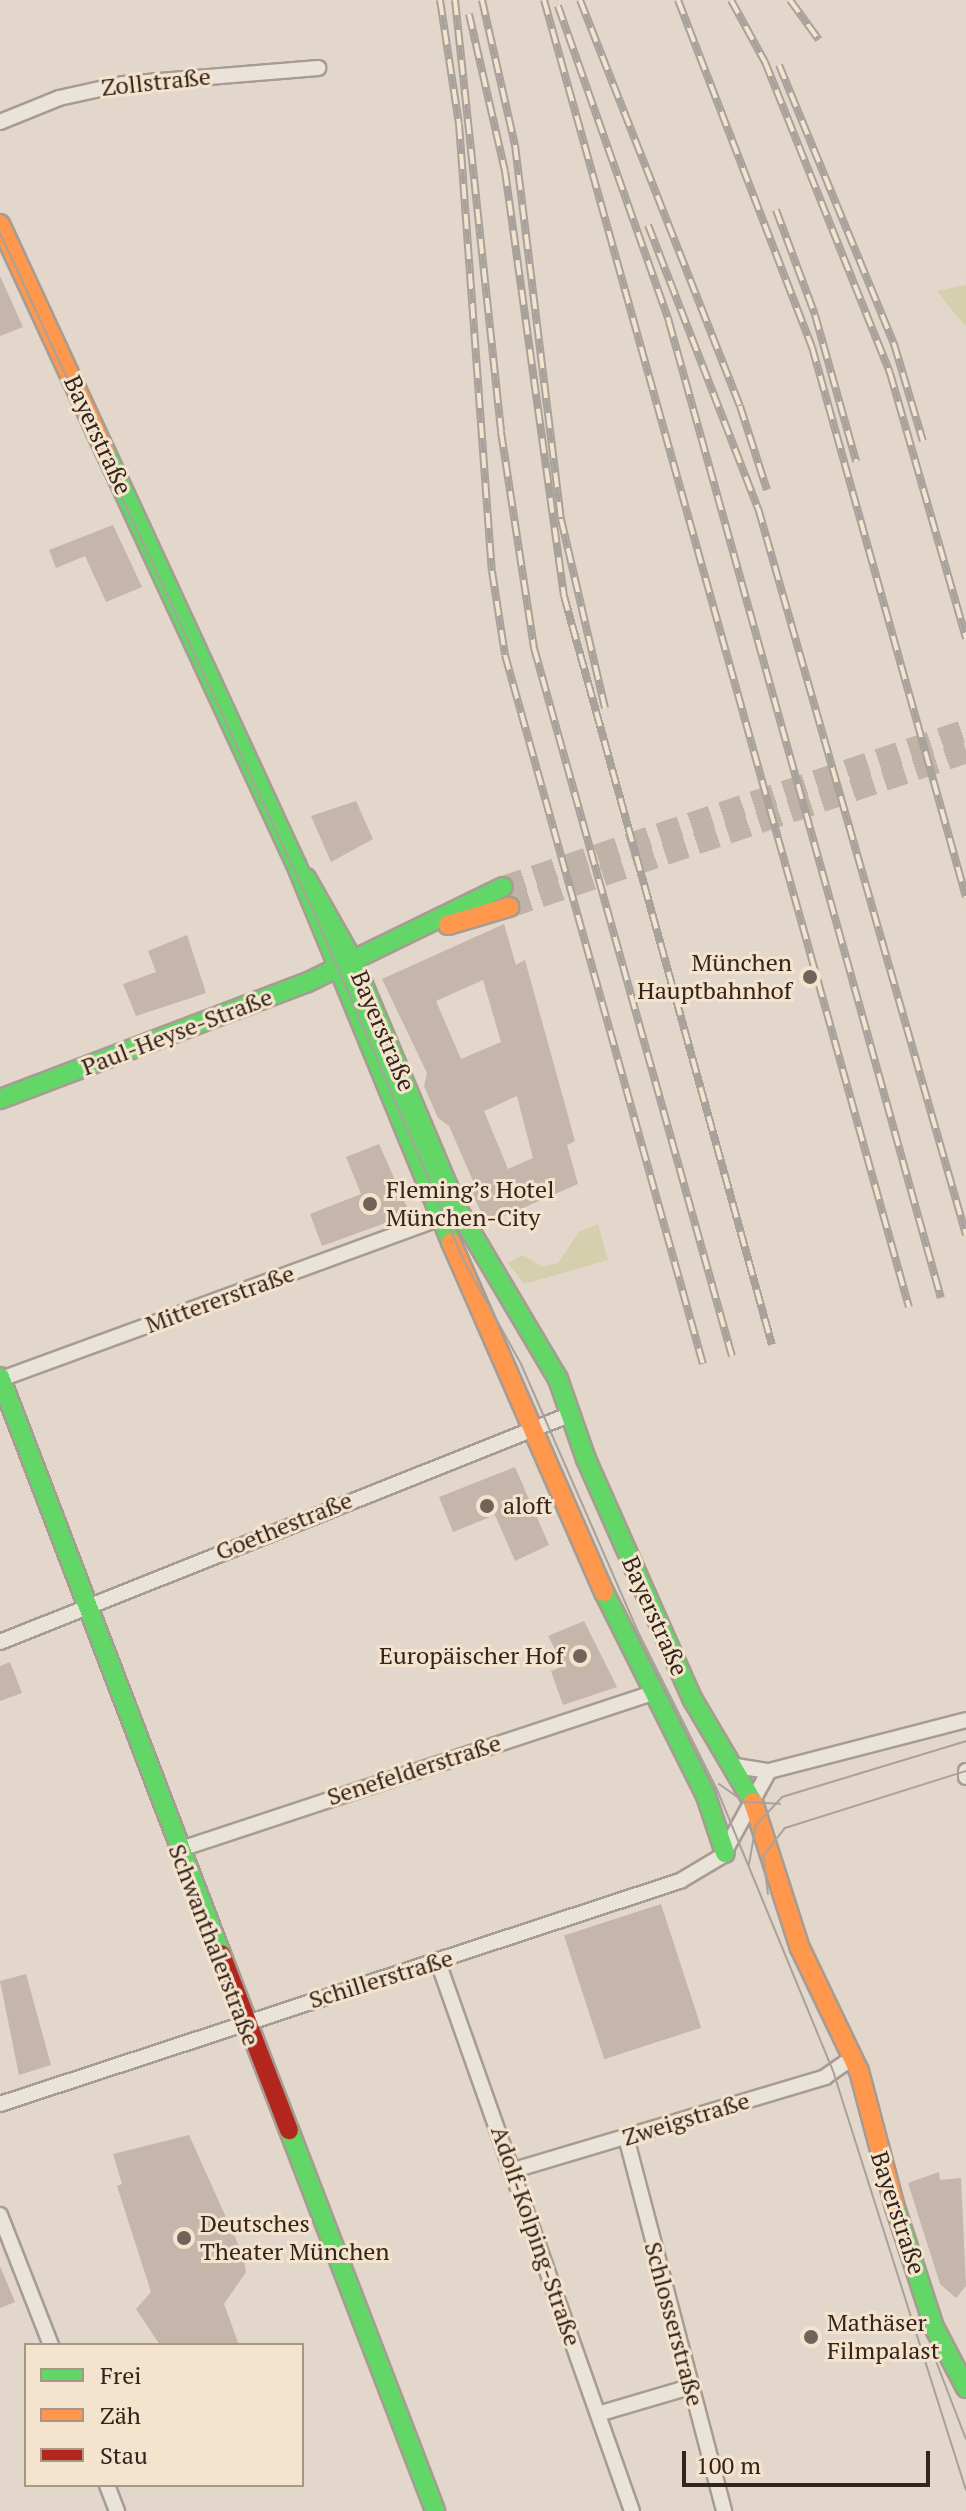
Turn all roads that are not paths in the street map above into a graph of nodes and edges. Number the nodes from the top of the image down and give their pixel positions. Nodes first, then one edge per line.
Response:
1 (318, 68) dead end
2 (0, 122) edge
3 (0, 224) edge
4 (5, 246) edge
5 (296, 864) junction
6 (503, 887) tunnel mouth
7 (509, 907) tunnel mouth
8 (424, 931) junction
9 (354, 963) junction
10 (335, 971) junction
11 (0, 1099) edge
12 (440, 1218) junction
13 (0, 1378) edge
14 (569, 1415) junction
15 (532, 1429) junction
16 (85, 1609) junction
17 (0, 1642) edge
18 (651, 1694) junction
19 (966, 1720) edge
20 (736, 1766) junction
21 (769, 1771) junction
22 (753, 1800) junction
23 (178, 1850) junction
24 (725, 1853) junction
25 (438, 1962) junction
26 (243, 2022) junction
27 (852, 2058) junction
28 (0, 2104) edge
29 (626, 2137) junction
30 (514, 2170) junction
31 (0, 2215) edge
32 (50, 2343) edge
33 (690, 2387) junction
34 (966, 2388) edge
35 (598, 2414) junction
36 (108, 2487) edge
37 (115, 2507) edge
38 (99, 2511) edge
39 (435, 2511) edge
40 (632, 2511) edge
41 (724, 2511) edge

1 - 2 street, Zollstraße
3 - 4 street, Bayerstraße
4 - 5 street, Bayerstraße
5 - 9 street, Bayerstraße
5 - 10 street, Bayerstraße
6 - 8 street
7 - 8 street
8 - 9 street, Paul-Heyse-Straße
9 - 10 street, Paul-Heyse-Straße
9 - 14 street, Bayerstraße
10 - 11 street, Paul-Heyse-Straße
10 - 12 street, Bayerstraße
12 - 13 street, Mittererstraße
12 - 15 street, Bayerstraße
13 - 16 street, Schwanthalerstraße
14 - 15 street, Goethestraße
14 - 20 street, Bayerstraße
15 - 16 street, Goethestraße
15 - 18 street, Bayerstraße
16 - 17 street, Goethestraße
16 - 23 street, Schwanthalerstraße
18 - 23 street, Senefelderstraße
18 - 24 street, Bayerstraße
19 - 21 street
20 - 21 street
20 - 22 street, Bayerstraße
21 - 22 street
22 - 24 street
22 - 27 street, Bayerstraße
23 - 26 street, Schwanthalerstraße
24 - 25 street, Schillerstraße
25 - 26 street, Schillerstraße
25 - 30 street, Adolf-Kolping-Straße
26 - 28 street, Schillerstraße
26 - 39 street, Schwanthalerstraße
27 - 29 street, Zweigstraße
27 - 34 street, Bayerstraße
29 - 30 street, Zweigstraße
29 - 33 street, Schlosserstraße
30 - 35 street, Adolf-Kolping-Straße
31 - 32 street
33 - 35 street
33 - 41 street, Schlosserstraße
35 - 40 street, Adolf-Kolping-Straße
36 - 37 street
37 - 38 street

